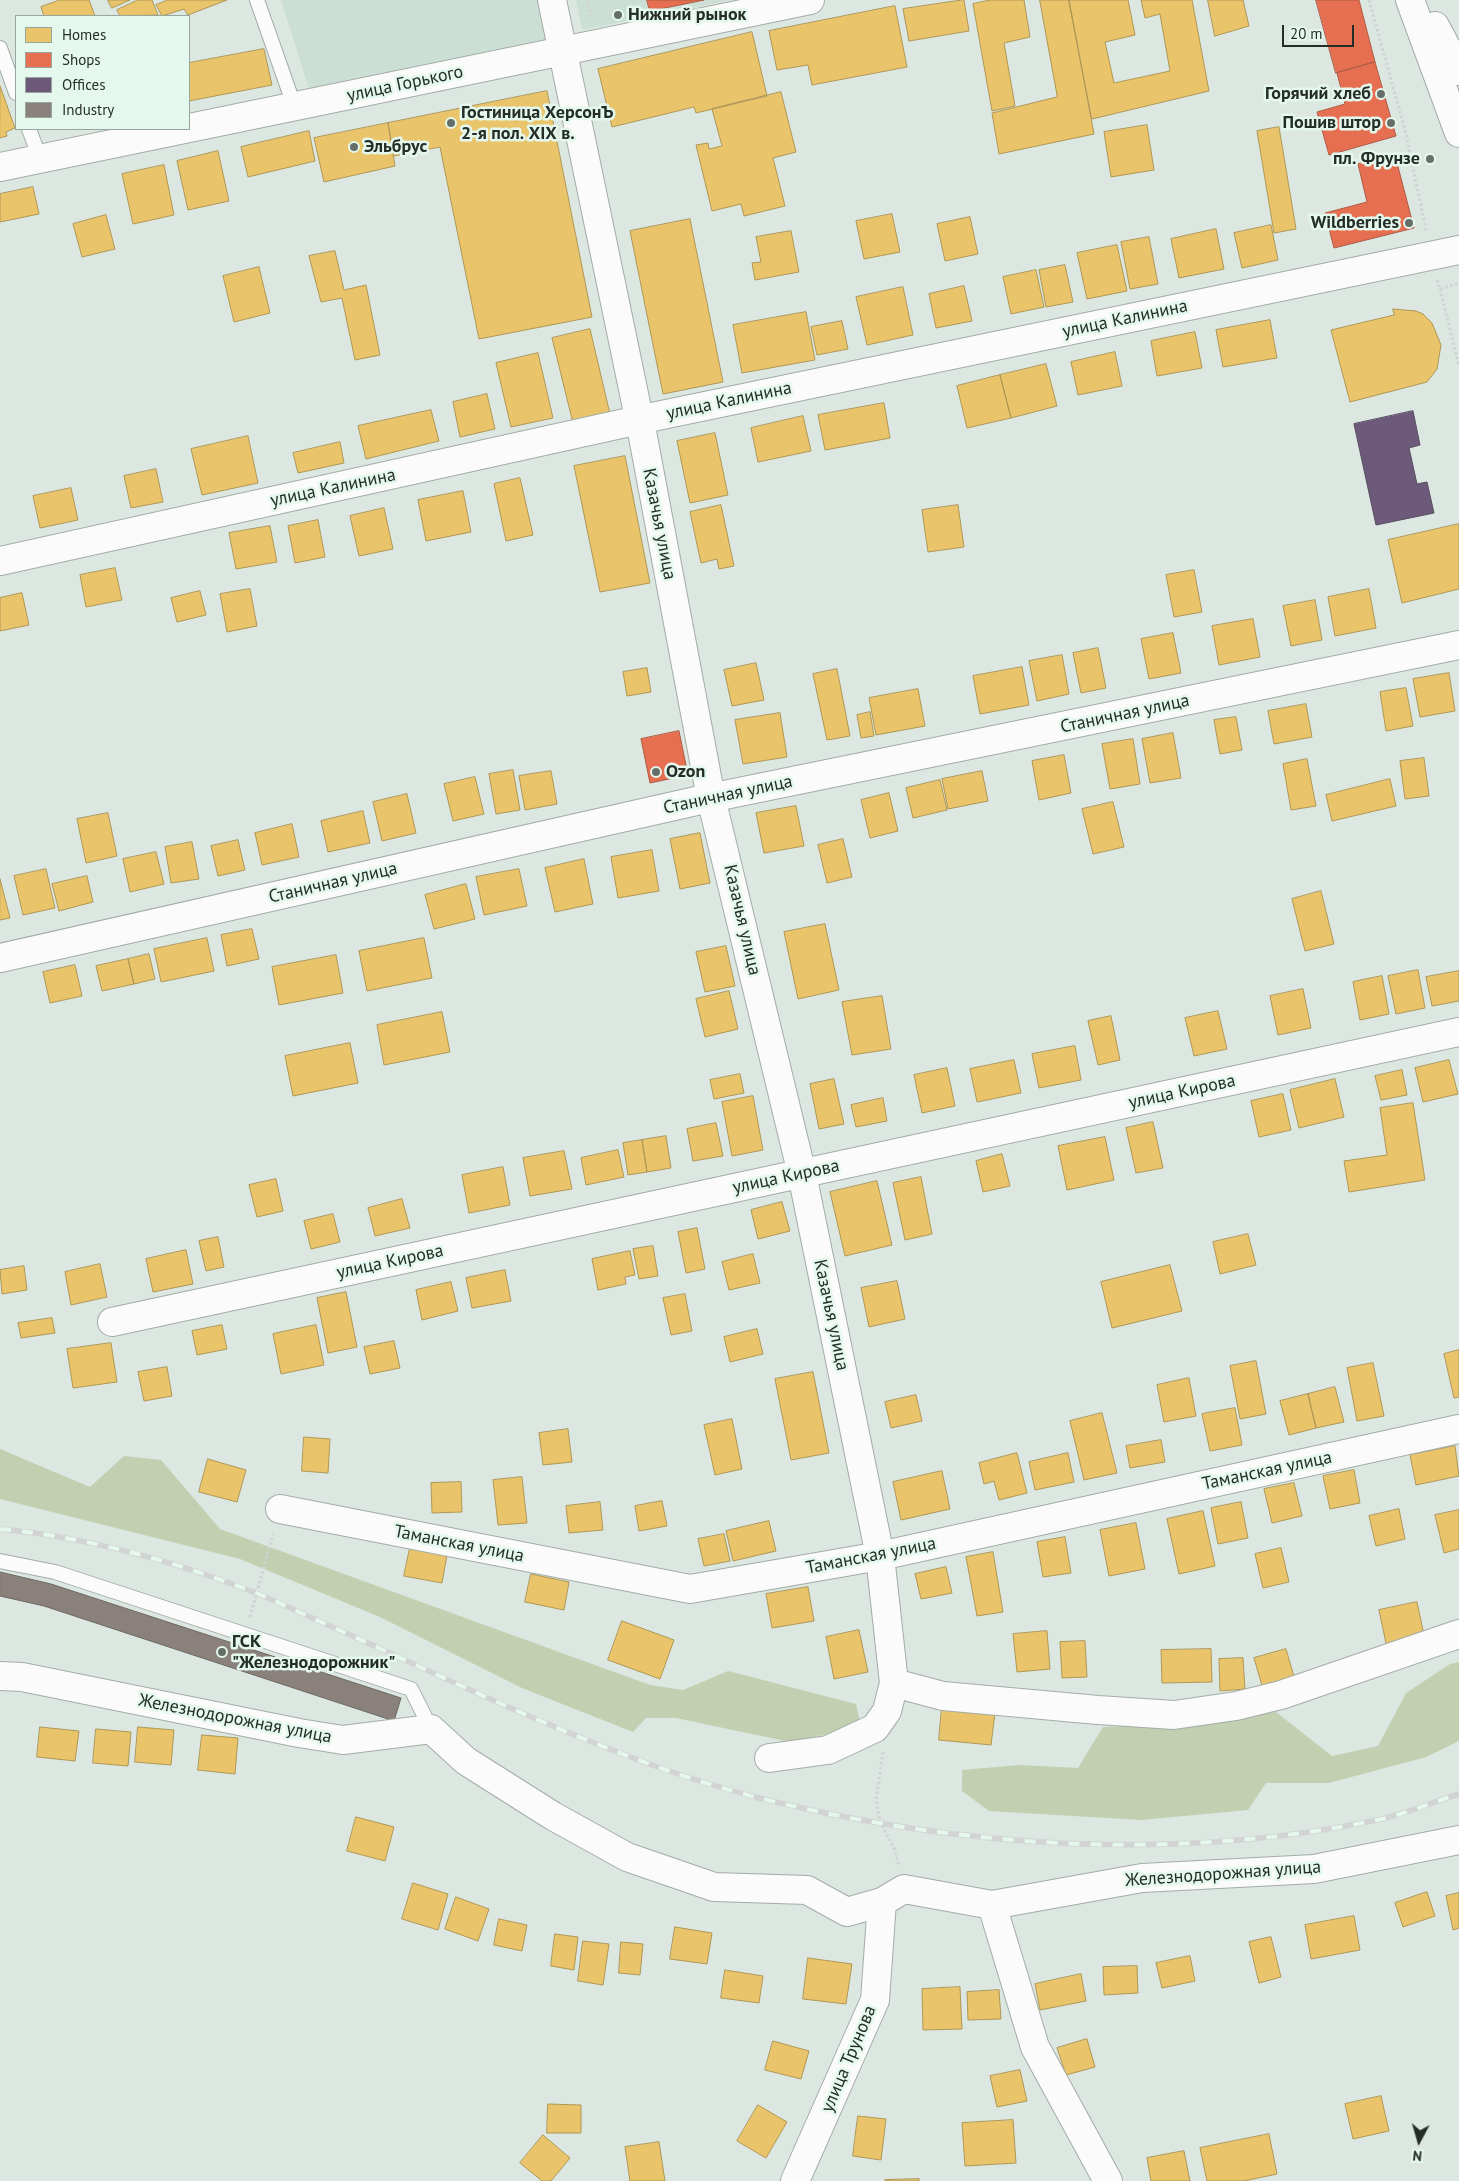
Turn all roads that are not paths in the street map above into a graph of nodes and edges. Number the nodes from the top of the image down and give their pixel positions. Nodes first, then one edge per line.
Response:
1 (257, 0) edge
2 (552, 0) edge
3 (810, 0) edge
4 (1410, 0) edge
5 (1421, 0) edge
6 (0, 48) edge
7 (562, 50) junction
8 (1459, 71) edge
9 (15, 90) edge
10 (295, 108) junction
11 (190, 129) edge
12 (29, 130) edge
13 (185, 130) edge
14 (1459, 133) edge
15 (40, 159) junction
16 (0, 167) edge
17 (1459, 250) edge
18 (639, 420) junction
19 (0, 562) edge
20 (1459, 645) edge
21 (711, 798) junction
22 (0, 958) edge
23 (1459, 1032) edge
24 (802, 1174) junction
25 (112, 1322) dead end
26 (1459, 1429) edge
27 (280, 1509) road end
28 (880, 1556) junction
29 (0, 1561) edge
30 (1459, 1634) edge
31 (0, 1676) edge
32 (894, 1683) junction
33 (431, 1729) junction
34 (769, 1758) dead end
35 (1459, 1840) edge
36 (882, 1902) junction
37 (992, 1905) junction
38 (847, 1912) junction
39 (879, 1942) junction
40 (796, 2181) edge
41 (1108, 2181) edge

1 - 10 lane
2 - 7 street, Казачья улица
3 - 7 street, улица Горького
4 - 14 street
5 - 8 street
6 - 9 lane
7 - 10 street, улица Горького
7 - 18 street, Казачья улица
10 - 11 street, улица Горького
12 - 15 lane
13 - 15 street, улица Горького
15 - 16 street, улица Горького
17 - 18 street, улица Калинина
18 - 19 street, улица Калинина
18 - 21 street, Казачья улица
20 - 21 street, Станичная улица
21 - 22 street, Станичная улица
21 - 24 street, Казачья улица
23 - 24 street, улица Кирова
24 - 25 street, улица Кирова
24 - 28 street, Казачья улица
26 - 28 street, Таманская улица
27 - 28 street, Таманская улица
28 - 32 street, Казачья улица
29 - 33 lane
30 - 32 street
31 - 33 street, Железнодорожная улица
32 - 34 street, Казачья улица
33 - 38 street
35 - 37 street, Железнодорожная улица
36 - 37 street, Железнодорожная улица
36 - 38 street, Железнодорожная улица
36 - 39 street, улица Трунова
37 - 41 street
38 - 39 street
39 - 40 street, улица Трунова

